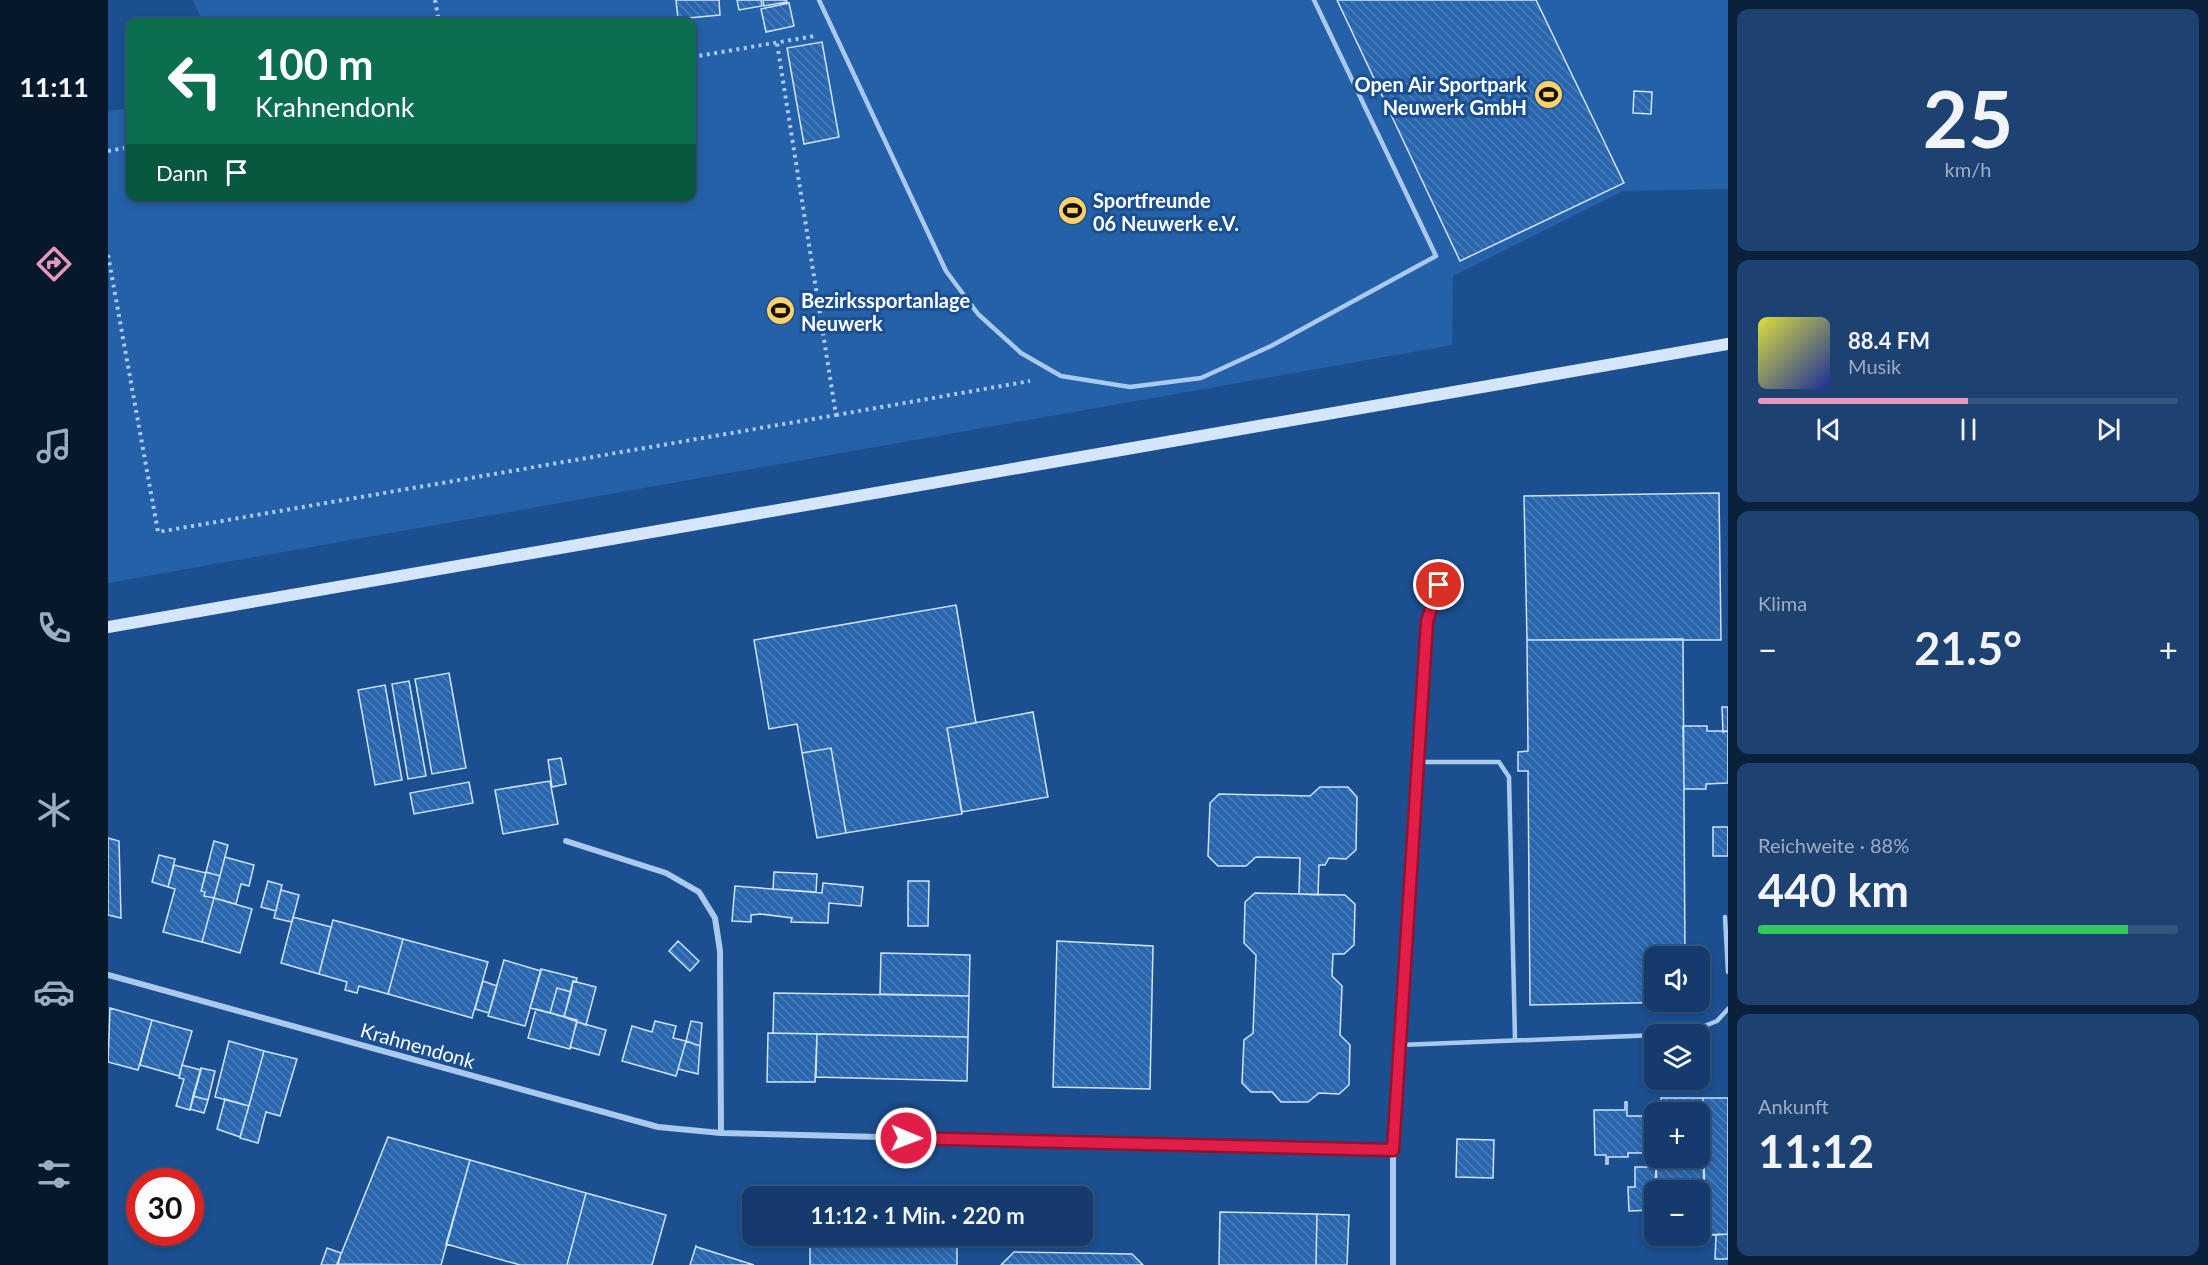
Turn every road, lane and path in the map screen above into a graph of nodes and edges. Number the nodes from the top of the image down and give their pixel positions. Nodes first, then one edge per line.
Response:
1 (435, 0) edge
2 (819, 0) edge
3 (1314, 0) edge
4 (438, 18) edge
5 (834, 32) junction
6 (777, 43) junction
7 (696, 56) edge
8 (126, 148) edge
9 (108, 151) edge
10 (108, 255) edge
11 (1728, 344) edge
12 (1061, 376) junction
13 (836, 415) junction
14 (1445, 567) dead end
15 (108, 627) edge
16 (1418, 762) junction
17 (566, 841) dead end
18 (1725, 917) dead end
19 (1728, 972) edge
20 (108, 975) edge
21 (1728, 1009) edge
22 (1515, 1040) junction
23 (1400, 1045) junction
24 (721, 1133) junction
25 (1393, 1150) junction
26 (1393, 1265) edge

1 - 4 path
2 - 5 lane
3 - 12 lane
5 - 6 path
5 - 12 lane
6 - 7 path
6 - 13 path
8 - 9 path
10 - 13 path
11 - 15 main road
12 - 13 path
14 - 16 street
16 - 22 lane
16 - 23 street
17 - 24 street
18 - 19 lane
20 - 24 street, Krahnendonk
21 - 22 lane
22 - 23 lane
23 - 25 street
24 - 25 street, Krahnendonk
25 - 26 street

